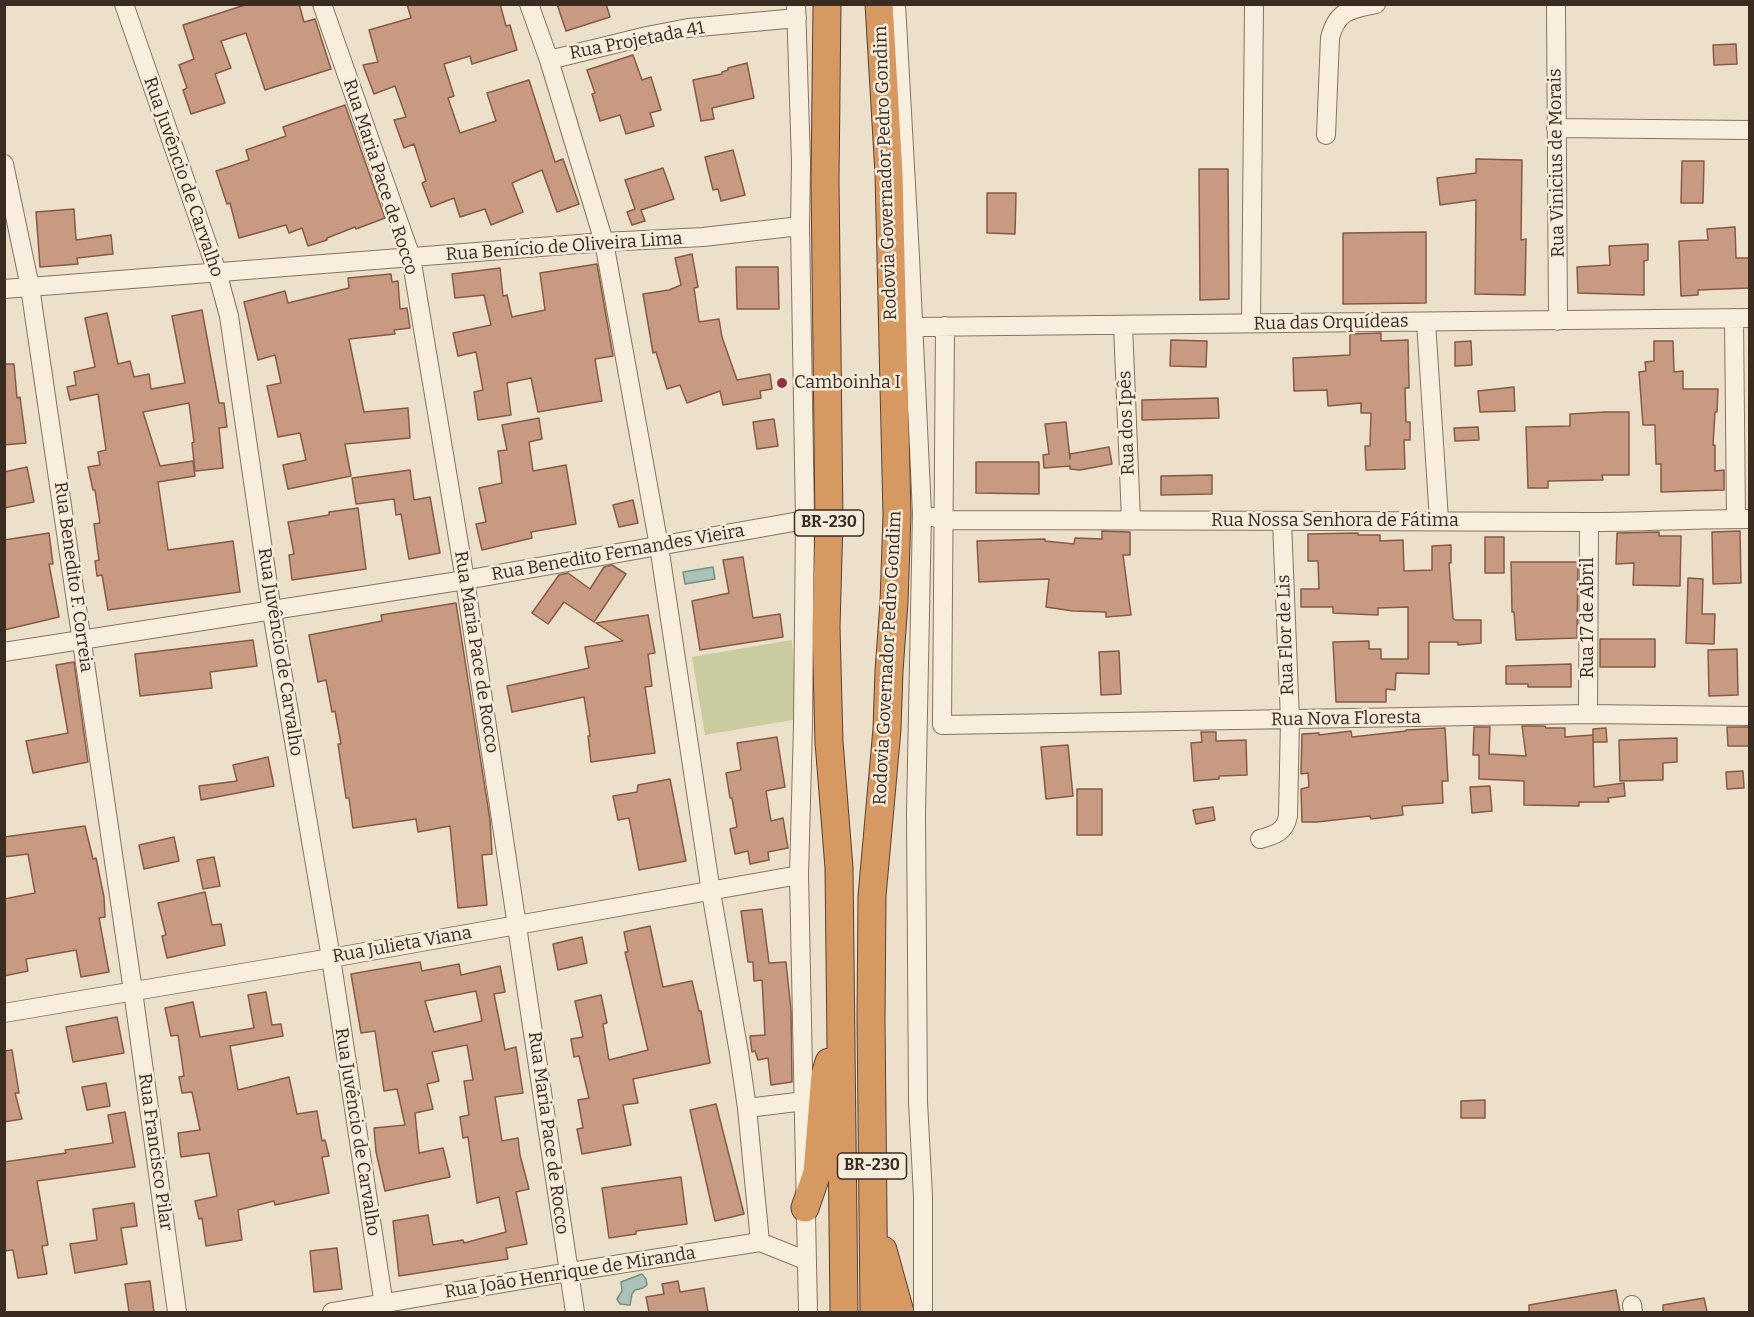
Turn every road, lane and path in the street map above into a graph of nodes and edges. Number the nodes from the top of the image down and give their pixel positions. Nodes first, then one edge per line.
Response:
1 (124, 4) edge
2 (322, 4) edge
3 (529, 4) edge
4 (826, 4) edge
5 (879, 4) edge
6 (896, 4) edge
7 (1254, 4) edge
8 (1377, 4) edge
9 (1556, 4) edge
10 (796, 11) edge
11 (549, 60) junction
12 (1556, 128) junction
13 (1749, 130) edge
14 (1326, 135) dead end
15 (4, 164) edge
16 (800, 226) junction
17 (604, 242) junction
18 (411, 257) junction
19 (217, 272) junction
20 (30, 287) junction
21 (4, 289) edge
22 (1742, 318) edge
23 (1558, 321) junction
24 (1426, 322) junction
25 (1251, 323) junction
26 (1124, 325) junction
27 (945, 326) junction
28 (913, 327) junction
29 (922, 513) junction
30 (1743, 519) edge
31 (805, 520) junction
32 (943, 520) junction
33 (1131, 520) junction
34 (1439, 520) junction
35 (1282, 522) junction
36 (1589, 522) junction
37 (659, 546) junction
38 (465, 580) junction
39 (272, 612) junction
40 (82, 641) junction
41 (4, 652) edge
42 (1588, 714) junction
43 (1749, 716) edge
44 (1290, 720) junction
45 (1260, 839) dead end
46 (799, 875) junction
47 (711, 892) junction
48 (517, 925) junction
49 (331, 958) junction
50 (133, 992) junction
51 (4, 1013) edge
52 (842, 1040) junction
53 (805, 1101) junction
54 (747, 1108) junction
55 (805, 1208) junction
56 (873, 1212) junction
57 (760, 1242) junction
58 (805, 1260) junction
59 (569, 1272) junction
60 (384, 1308) edge
61 (177, 1312) edge
62 (332, 1312) edge
63 (575, 1312) edge
64 (808, 1312) edge
65 (844, 1312) edge
66 (874, 1312) edge
67 (900, 1312) edge
68 (923, 1312) edge

1 - 19 street, Rua Juvêncio de Carvalho
2 - 18 street, Rua Maria Pace de Rocco
3 - 11 street
4 - 52 highway, BR-230
5 - 56 highway, Rodovia Governador Pedro Gondim / BR-230
6 - 28 street
7 - 25 street
8 - 14 street
9 - 12 street, Rua Vinicius de Morais
10 - 11 street, Rua Projetada 41
10 - 16 street
11 - 17 street
12 - 13 street
12 - 23 street, Rua Vinicius de Morais
15 - 20 street, Rua Benedito F. Correia
16 - 17 street, Rua Benício de Oliveira Lima
16 - 31 street
17 - 18 street, Rua Benício de Oliveira Lima
17 - 37 street
18 - 19 street, Rua Benício de Oliveira Lima
18 - 38 street, Rua Maria Pace de Rocco
19 - 20 street, Rua Benício de Oliveira Lima
19 - 39 street, Rua Juvêncio de Carvalho
20 - 21 street, Rua Benício de Oliveira Lima
20 - 40 street, Rua Benedito F. Correia
22 - 23 street, Rua das Orquídeas
22 - 30 street
23 - 24 street, Rua das Orquídeas
24 - 25 street, Rua das Orquídeas
24 - 34 street
25 - 26 street, Rua das Orquídeas
26 - 27 street, Rua das Orquídeas
26 - 33 street, Rua dos Ipês
27 - 28 street, Rua das Orquídeas
27 - 32 street
28 - 29 street
29 - 32 street, Rua Nossa Senhora de Fátima
29 - 68 street
30 - 36 street, Rua Nossa Senhora de Fátima
31 - 37 street, Rua Benedito Fernandes Vieira
31 - 46 street
32 - 33 street, Rua Nossa Senhora de Fátima
32 - 44 street, Rua Nova Floresta
33 - 35 street, Rua Nossa Senhora de Fátima
34 - 35 street, Rua Nossa Senhora de Fátima
34 - 36 street, Rua Nossa Senhora de Fátima
35 - 44 street, Rua Flor de Lis
36 - 42 street, Rua 17 de Abril
37 - 38 street, Rua Benedito Fernandes Vieira
37 - 47 street
38 - 39 street, Rua Benedito Fernandes Vieira
38 - 48 street, Rua Maria Pace de Rocco
39 - 40 street, Rua Benedito Fernandes Vieira
39 - 49 street, Rua Juvêncio de Carvalho
40 - 41 street, Rua Benedito Fernandes Vieira
40 - 50 street, Rua Benedito F. Correia
42 - 43 street, Rua Nova Floresta
42 - 44 street, Rua Nova Floresta
44 - 45 street, Rua Flor de Lis
46 - 47 street, Rua Julieta Viana
46 - 53 street
47 - 48 street, Rua Julieta Viana
47 - 54 street
48 - 49 street, Rua Julieta Viana
48 - 59 street, Rua Maria Pace de Rocco
49 - 50 street, Rua Julieta Viana
49 - 60 street, Rua Juvêncio de Carvalho
50 - 51 street, Rua Julieta Viana
50 - 61 street, Rua Francisco Pilar
52 - 55 highway
52 - 65 highway, BR-230
53 - 54 street
53 - 55 street
54 - 57 street
55 - 58 street
56 - 66 highway, Rodovia Governador Pedro Gondim / BR-230
56 - 67 highway
57 - 58 street
57 - 59 street, Rua João Henrique de Miranda
58 - 64 street
59 - 60 street, Rua João Henrique de Miranda
59 - 63 street, Rua Maria Pace de Rocco
60 - 62 street, Rua João Henrique de Miranda

